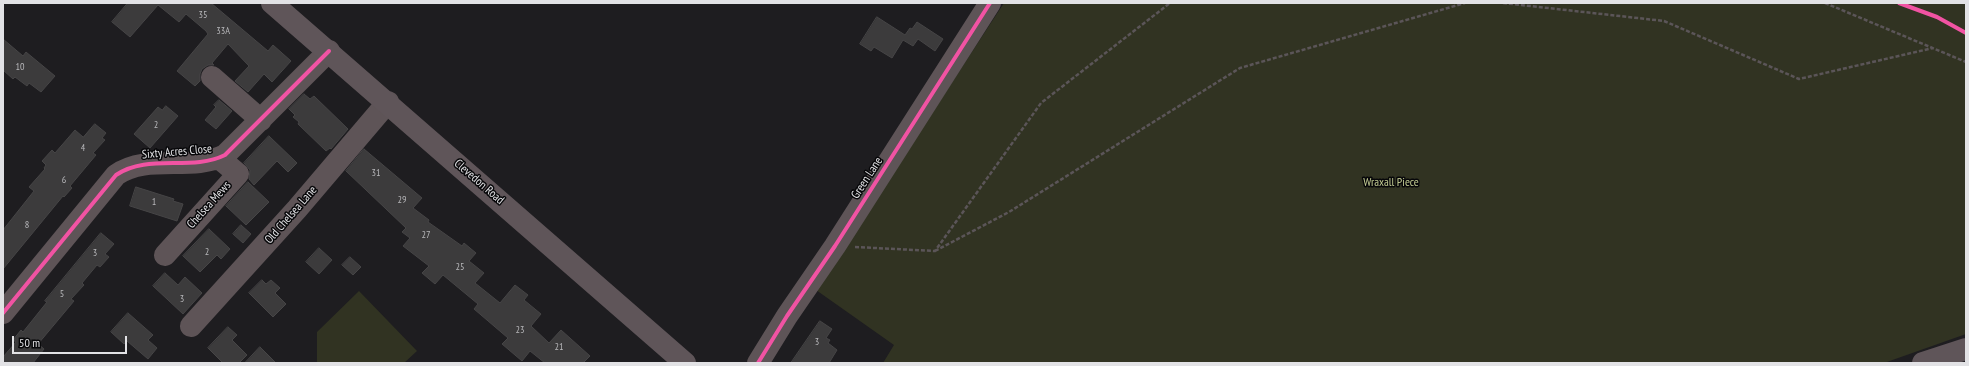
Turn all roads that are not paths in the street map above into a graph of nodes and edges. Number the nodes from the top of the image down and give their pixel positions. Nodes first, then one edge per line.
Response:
1 (272, 3) edge
2 (990, 3) edge
3 (329, 51) junction
4 (212, 77) dead end
5 (388, 102) junction
6 (261, 120) junction
7 (219, 158) junction
8 (165, 255) dead end
9 (3, 313) edge
10 (191, 326) dead end
11 (1966, 349) edge
12 (685, 363) edge
13 (758, 363) edge
14 (1923, 363) edge

1 - 3 main road, Clevedon Road
2 - 13 street, Green Lane
3 - 5 main road, Clevedon Road
3 - 6 street, Sixty Acres Close
4 - 6 street
5 - 10 street, Old Chelsea Lane
5 - 12 main road, Clevedon Road
6 - 7 street, Sixty Acres Close
7 - 8 street, Chelsea Mews
7 - 9 street, Sixty Acres Close
11 - 14 main road

